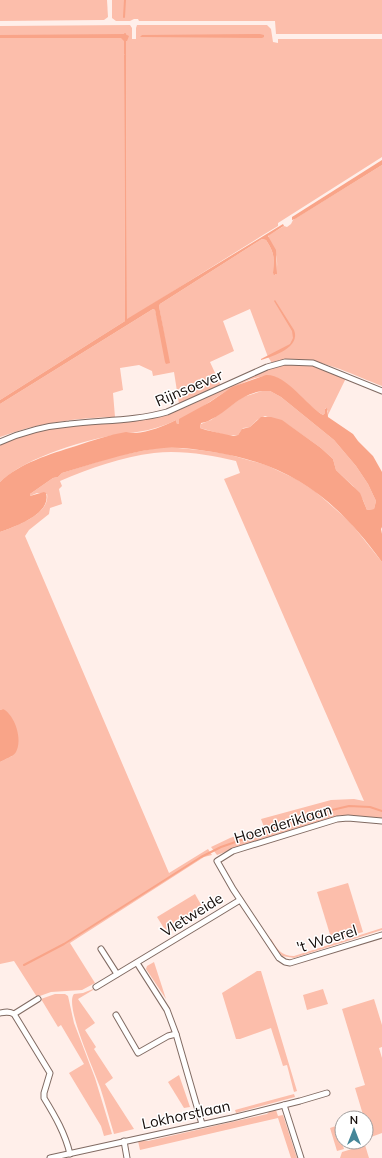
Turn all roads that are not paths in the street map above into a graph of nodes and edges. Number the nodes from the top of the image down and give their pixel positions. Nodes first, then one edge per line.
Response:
1 (382, 391) edge
2 (0, 442) edge
3 (382, 822) edge
4 (217, 861) joint
5 (240, 900) junction
6 (382, 935) edge
7 (102, 949) dead end
8 (137, 963) junction
9 (117, 974) junction
10 (96, 987) dead end
11 (38, 999) dead end
12 (0, 1013) edge
13 (14, 1014) junction
14 (116, 1015) dead end
15 (176, 1034) junction
16 (327, 1093) dead end
17 (284, 1105) junction
18 (202, 1124) junction
19 (124, 1141) junction
20 (70, 1154) junction
21 (50, 1158) edge
22 (127, 1158) edge
23 (300, 1158) edge

1 - 2 street, Rijnsoever
3 - 4 street, Hoenderiklaan
4 - 5 street, Vletweide
5 - 6 street, 't Woerel
5 - 8 street, Vletweide
7 - 9 street
8 - 9 street, Vletweide
8 - 15 street
9 - 10 street, Vletweide
11 - 13 street
12 - 13 street
13 - 20 street
14 - 15 street
15 - 18 street
16 - 17 street, Lokhorstlaan
17 - 18 street, Lokhorstlaan
17 - 23 street
18 - 19 street, Lokhorstlaan
19 - 20 street, Lokhorstlaan
19 - 22 street
20 - 21 street, Lokhorstlaan

